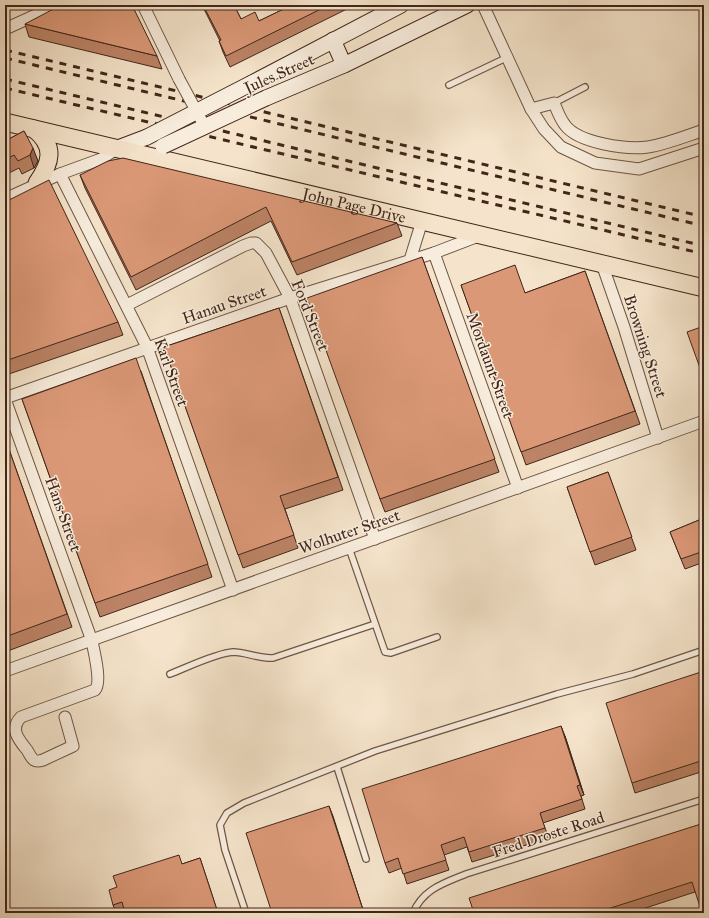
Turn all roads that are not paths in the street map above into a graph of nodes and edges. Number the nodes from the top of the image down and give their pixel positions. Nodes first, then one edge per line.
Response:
1 (58, 5) edge
2 (143, 5) edge
3 (400, 5) edge
4 (467, 5) edge
5 (483, 5) edge
6 (5, 29) edge
7 (332, 40) junction
8 (506, 58) junction
9 (344, 65) junction
10 (449, 85) dead end
11 (585, 87) dead end
12 (554, 103) junction
13 (531, 109) junction
14 (197, 113) junction
15 (5, 122) edge
16 (205, 127) junction
17 (34, 128) junction
18 (704, 130) edge
19 (118, 148) junction
20 (704, 148) edge
21 (139, 154) junction
22 (101, 159) junction
23 (60, 174) junction
24 (37, 183) junction
25 (5, 199) edge
26 (422, 221) junction
27 (481, 235) junction
28 (434, 253) junction
29 (410, 260) junction
30 (602, 264) junction
31 (704, 288) edge
32 (290, 298) junction
33 (127, 306) junction
34 (147, 347) junction
35 (5, 399) edge
36 (704, 421) edge
37 (658, 438) junction
38 (518, 488) junction
39 (375, 539) junction
40 (349, 548) junction
41 (233, 590) junction
42 (375, 624) junction
43 (437, 638) dead end
44 (92, 641) junction
45 (704, 650) edge
46 (5, 671) edge
47 (170, 674) dead end
48 (65, 717) dead end
49 (337, 767) junction
50 (704, 799) edge
51 (366, 859) dead end
52 (246, 913) edge
53 (413, 913) edge

1 - 6 street
2 - 14 street, bridge
3 - 7 main road, Jules Street
4 - 9 main road, Jules Street
5 - 8 street
7 - 9 main road
7 - 14 main road, Jules Street, bridge
8 - 10 lane
8 - 13 street
9 - 16 main road, Jules Street, bridge
11 - 12 lane
12 - 13 street
12 - 18 street
13 - 20 street
14 - 16 street, bridge
14 - 19 main road, Jules Street, bridge
15 - 17 main road, John Page Drive
16 - 21 main road, Jules Street, bridge
17 - 19 main road, John Page Drive
17 - 24 main road
19 - 21 main road, John Page Drive
19 - 22 street, Jules Street
21 - 22 street, Jules Street
21 - 26 main road, John Page Drive
22 - 23 street, Jules Street
23 - 24 street, Jules Street
23 - 33 street, Karl Street
24 - 25 street, Jules Street
26 - 27 main road, John Page Drive
26 - 29 street
27 - 28 street, Hanau Street
27 - 30 main road, John Page Drive
28 - 29 street, Hanau Street
28 - 38 street, Mordaunt Street
29 - 32 street, Hanau Street
30 - 31 main road, John Page Drive
30 - 37 street, Browning Street
32 - 33 street, Ford Street
32 - 34 street, Hanau Street
32 - 39 street, Ford Street
33 - 34 street, Karl Street
34 - 35 street, Hanau Street
34 - 41 street, Karl Street
35 - 44 street, Hans Street
36 - 37 street, Wolhuter Street
37 - 38 street, Wolhuter Street
38 - 39 street, Wolhuter Street
39 - 40 street, Wolhuter Street
40 - 41 street, Wolhuter Street
40 - 42 lane
41 - 44 street, Wolhuter Street
42 - 43 lane
42 - 47 lane
44 - 46 street, Wolhuter Street
44 - 48 street, Hans Street
45 - 49 lane
49 - 51 lane
49 - 52 lane
50 - 53 lane, Fred Droste Road

